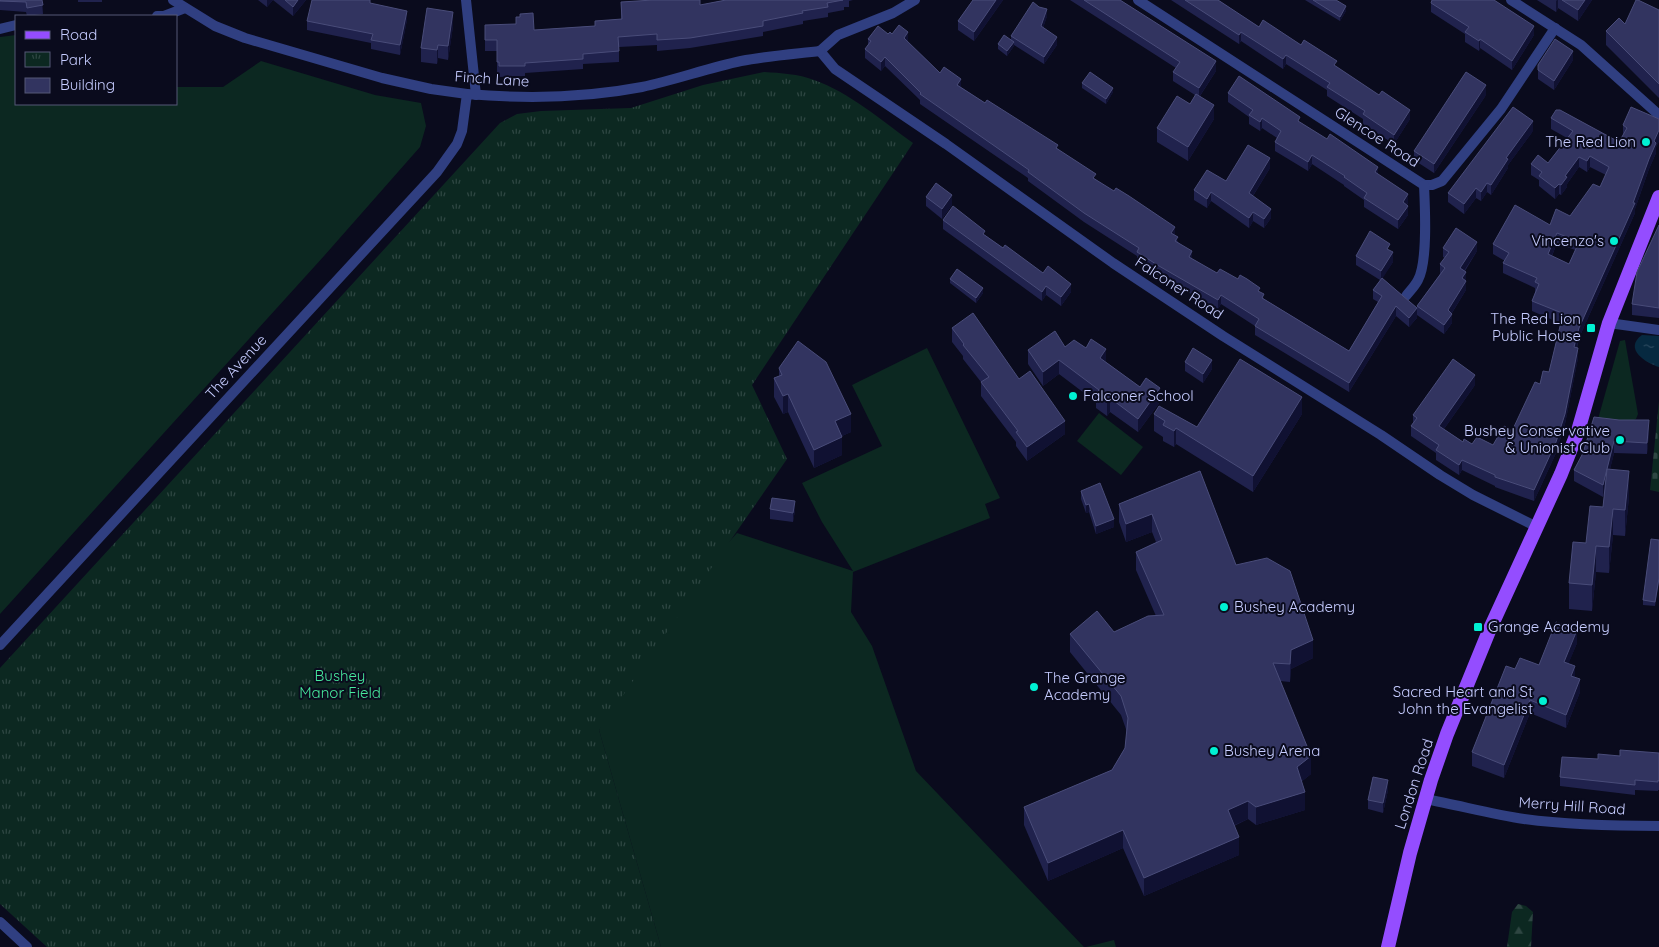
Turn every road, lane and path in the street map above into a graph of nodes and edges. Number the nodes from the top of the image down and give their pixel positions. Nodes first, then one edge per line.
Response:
1 (173, 0) edge
2 (466, 0) edge
3 (915, 0) edge
4 (1138, 0) edge
5 (1511, 0) edge
6 (185, 8) junction
7 (167, 15) edge
8 (15, 26) edge
9 (1555, 28) junction
10 (0, 29) edge
11 (820, 51) junction
12 (472, 95) junction
13 (1659, 115) edge
14 (1424, 185) junction
15 (1659, 197) edge
16 (1406, 296) edge
17 (1609, 323) junction
18 (1659, 330) edge
19 (1537, 527) junction
20 (0, 645) edge
21 (1425, 799) junction
22 (1659, 826) edge
23 (0, 922) edge
24 (27, 947) edge
25 (1388, 947) edge

1 - 6 street, Finch Lane
2 - 12 street, The Avenue
3 - 11 street
4 - 14 street, Glencoe Road
5 - 9 street
6 - 7 street
6 - 12 street, Finch Lane
8 - 10 street
9 - 13 street
9 - 14 street, Glencoe Road
11 - 12 street, Finch Lane
11 - 19 street, Falconer Road
12 - 20 street, The Avenue
14 - 16 street
15 - 17 main road, London Road
17 - 18 street
17 - 19 main road, London Road
19 - 21 main road, London Road
21 - 22 street, Merry Hill Road
21 - 25 main road, London Road
23 - 24 street

